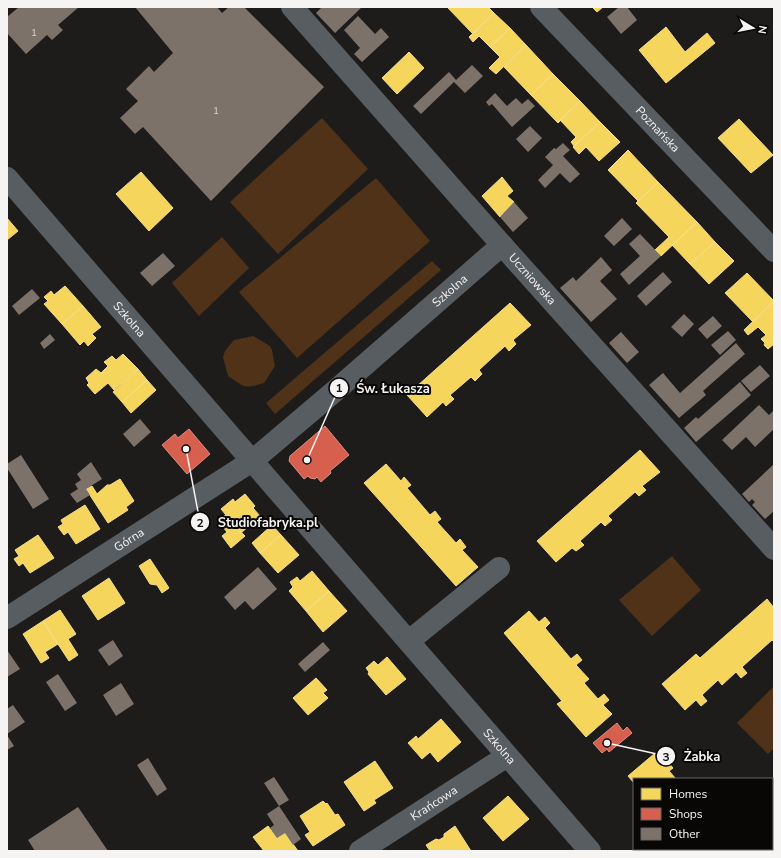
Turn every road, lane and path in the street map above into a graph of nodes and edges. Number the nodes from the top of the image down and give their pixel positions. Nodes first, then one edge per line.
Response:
1 (292, 7) edge
2 (541, 7) edge
3 (7, 178) edge
4 (502, 245) junction
5 (774, 251) edge
6 (252, 461) junction
7 (774, 549) edge
8 (499, 568) dead end
9 (7, 618) edge
10 (409, 641) junction
11 (507, 756) junction
12 (360, 851) edge
13 (590, 851) edge

1 - 4 street, Uczniowska
2 - 5 street, Poznańska
3 - 6 street, Szkolna
4 - 6 street, Szkolna
4 - 7 street, Uczniowska
6 - 9 street, Górna
6 - 10 street, Szkolna
8 - 10 street
10 - 11 street, Szkolna
11 - 12 street, Krańcowa
11 - 13 street, Szkolna

